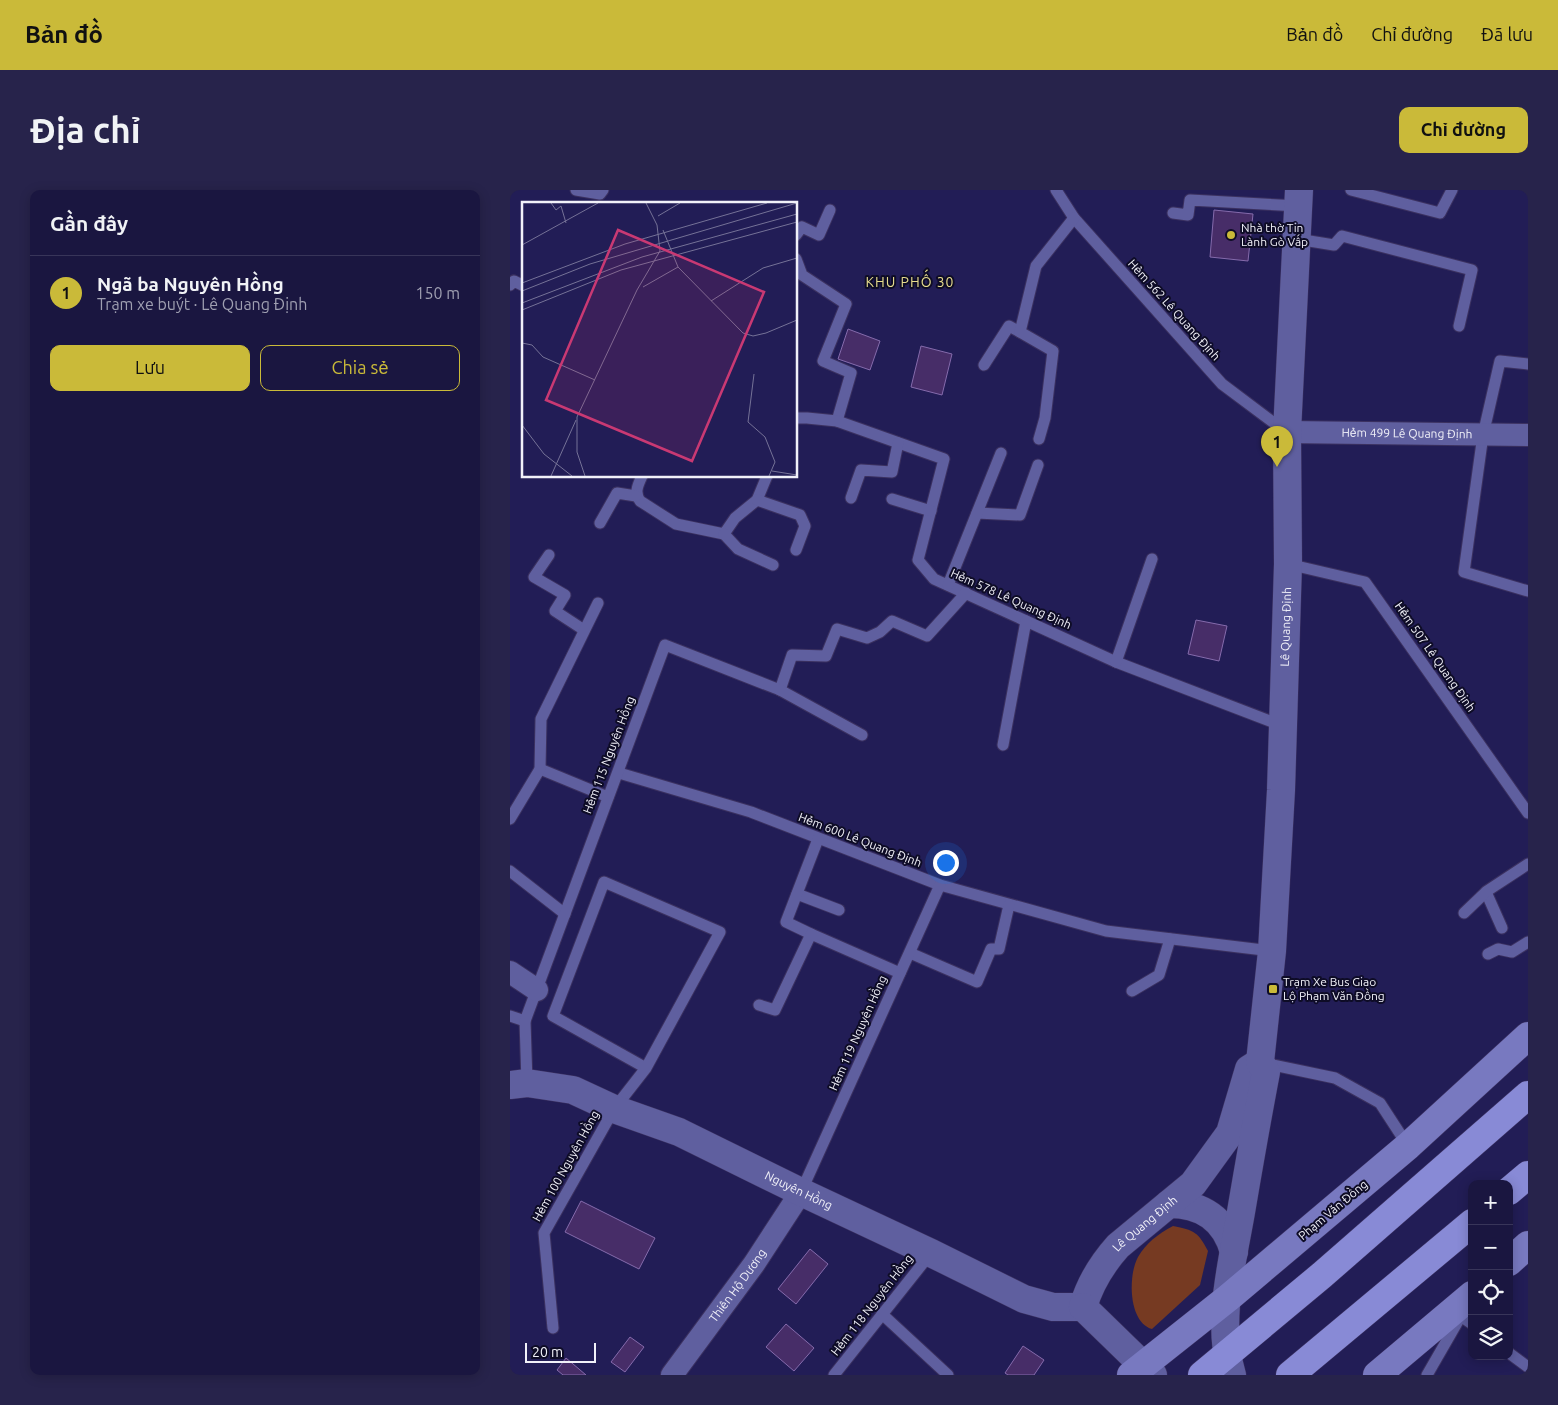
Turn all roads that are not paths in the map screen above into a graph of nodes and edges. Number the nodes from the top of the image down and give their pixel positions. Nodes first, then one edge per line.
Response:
1 (576, 190) edge
2 (603, 190) edge
3 (1056, 190) edge
4 (1351, 190) edge
5 (1452, 190) edge
6 (1299, 198) edge
7 (830, 210) dead end
8 (1173, 213) dead end
9 (1074, 218) junction
10 (798, 232) edge
11 (1297, 239) junction
12 (798, 264) edge
13 (510, 285) edge
14 (522, 285) edge
15 (1459, 326) dead end
16 (1020, 332) junction
17 (1528, 364) edge
18 (984, 365) dead end
19 (798, 418) edge
20 (837, 421) junction
21 (1286, 432) junction
22 (1483, 434) junction
23 (1528, 435) edge
24 (1039, 439) dead end
25 (898, 443) junction
26 (1001, 453) dead end
27 (1038, 465) dead end
28 (641, 478) edge
29 (766, 478) edge
30 (636, 496) junction
31 (851, 498) dead end
32 (892, 499) dead end
33 (757, 500) junction
34 (931, 511) junction
35 (977, 513) junction
36 (600, 523) dead end
37 (724, 534) junction
38 (796, 550) dead end
39 (549, 555) dead end
40 (1152, 559) dead end
41 (1288, 564) junction
42 (773, 565) dead end
43 (948, 585) junction
44 (1528, 591) edge
45 (966, 593) junction
46 (598, 603) dead end
47 (1026, 621) junction
48 (584, 630) junction
49 (1116, 662) junction
50 (780, 690) junction
51 (1283, 726) junction
52 (862, 736) dead end
53 (1003, 744) dead end
54 (540, 768) junction
55 (619, 773) junction
56 (1528, 792) edge
57 (608, 797) junction
58 (1518, 800) junction
59 (1528, 813) edge
60 (510, 818) edge
61 (818, 839) junction
62 (1528, 864) edge
63 (510, 871) edge
64 (940, 885) junction
65 (1486, 892) junction
66 (797, 894) junction
67 (1009, 905) junction
68 (839, 910) dead end
69 (1464, 912) dead end
70 (565, 914) junction
71 (1502, 928) dead end
72 (811, 934) junction
73 (1170, 939) junction
74 (1528, 942) edge
75 (1272, 951) junction
76 (910, 953) junction
77 (1488, 954) dead end
78 (510, 972) edge
79 (900, 973) junction
80 (536, 990) junction
81 (1132, 990) dead end
82 (759, 1005) dead end
83 (510, 1016) edge
84 (525, 1021) junction
85 (1528, 1036) edge
86 (1260, 1062) junction
87 (646, 1068) junction
88 (519, 1084) edge
89 (1528, 1095) edge
90 (614, 1109) junction
91 (1408, 1146) junction
92 (1528, 1175) edge
93 (1513, 1188) edge
94 (801, 1192) junction
95 (1169, 1204) junction
96 (1470, 1225) edge
97 (1528, 1245) edge
98 (1234, 1252) junction
99 (931, 1253) junction
100 (1513, 1258) edge
101 (1228, 1298) junction
102 (1083, 1308) junction
103 (1465, 1312) edge
104 (882, 1314) junction
105 (553, 1328) dead end
106 (1513, 1356) edge
107 (1230, 1365) edge
108 (1528, 1367) edge
109 (1142, 1372) edge
110 (672, 1375) edge
111 (834, 1375) edge
112 (948, 1375) edge
113 (1202, 1375) edge
114 (1290, 1375) edge
115 (1377, 1375) edge
116 (1427, 1375) edge
117 (1521, 1375) edge

1 - 2 lane
3 - 9 lane, Hẻm 562 Lê Quang Định
4 - 5 lane
6 - 8 lane
6 - 11 main road, Lê Quang Định
7 - 10 lane
9 - 16 lane
9 - 21 lane, Hẻm 562 Lê Quang Định
11 - 15 lane
11 - 21 main road, Lê Quang Định
12 - 20 lane
13 - 14 lane
16 - 18 lane
16 - 24 lane
17 - 22 lane
19 - 20 lane, Hẻm 578 Lê Quang Định
20 - 25 lane, Hẻm 578 Lê Quang Định
21 - 22 street, Hẻm 499 Lê Quang Định
21 - 41 main road, Lê Quang Định
22 - 23 street, Hẻm 499 Lê Quang Định
22 - 44 lane
25 - 31 lane
25 - 34 lane, Hẻm 578 Lê Quang Định
26 - 35 lane
27 - 35 lane
28 - 30 lane
29 - 33 lane
30 - 36 lane
30 - 37 lane
32 - 34 lane
33 - 37 lane
33 - 38 lane
34 - 43 lane, Hẻm 578 Lê Quang Định
35 - 43 lane
37 - 42 lane
39 - 48 lane
40 - 49 lane
41 - 51 main road, Lê Quang Định
41 - 58 lane, Hẻm 507 Lê Quang Định
43 - 45 lane, Hẻm 578 Lê Quang Định
45 - 47 lane, Hẻm 578 Lê Quang Định
45 - 50 lane
46 - 48 lane
47 - 49 lane, Hẻm 578 Lê Quang Định
47 - 53 lane
48 - 54 lane
49 - 51 lane, Hẻm 578 Lê Quang Định
50 - 52 lane, Hẻm 115 Nguyên Hồng
50 - 55 lane, Hẻm 115 Nguyên Hồng
51 - 75 main road, Lê Quang Định
54 - 57 lane
54 - 60 lane
55 - 57 lane, Hẻm 115 Nguyên Hồng
55 - 61 lane, Hẻm 600 Lê Quang Định
56 - 58 lane
57 - 70 lane, Hẻm 115 Nguyên Hồng
58 - 59 lane, Hẻm 507 Lê Quang Định
61 - 64 lane, Hẻm 600 Lê Quang Định
61 - 66 lane
62 - 65 lane
63 - 70 lane
64 - 67 lane, Hẻm 600 Lê Quang Định
64 - 76 lane, Hẻm 119 Nguyên Hồng
65 - 69 lane
65 - 71 lane
66 - 68 lane
66 - 72 lane
67 - 73 lane, Hẻm 600 Lê Quang Định
67 - 76 lane
70 - 80 lane, Hẻm 115 Nguyên Hồng
72 - 79 lane
72 - 82 lane
73 - 75 lane, Hẻm 600 Lê Quang Định
73 - 81 lane
74 - 77 lane
75 - 86 main road, Lê Quang Định
76 - 79 lane, Hẻm 119 Nguyên Hồng
78 - 80 street
79 - 94 lane, Hẻm 119 Nguyên Hồng
80 - 84 lane, Hẻm 115 Nguyên Hồng
83 - 84 lane
84 - 88 lane, Hẻm 115 Nguyên Hồng
85 - 91 main road, Phạm Văn Đồng
86 - 91 lane
86 - 95 main road, Lê Quang Định
86 - 98 main road, Lê Quang Định
87 - 87 lane, Hẻm 100 Nguyên Hồng
87 - 90 lane, Hẻm 100 Nguyên Hồng
88 - 90 main road, Nguyên Hồng
89 - 107 highway
90 - 94 main road, Nguyên Hồng
90 - 105 lane, Hẻm 100 Nguyên Hồng
91 - 101 main road, Phạm Văn Đồng
92 - 93 highway
94 - 99 main road, Nguyên Hồng
94 - 110 street, Thiên Hộ Dương
95 - 98 main road
95 - 102 main road, Lê Quang Định
96 - 114 highway
97 - 100 main road
98 - 101 main road, Lê Quang Định
99 - 102 main road, Nguyên Hồng
99 - 104 lane, Hẻm 118 Nguyên Hồng
101 - 107 main road, Lê Quang Định
101 - 109 main road, Phạm Văn Đồng
102 - 109 main road
103 - 115 main road
103 - 116 lane
104 - 111 lane, Hẻm 118 Nguyên Hồng
104 - 112 lane
106 - 108 lane
107 - 113 highway
108 - 117 lane

